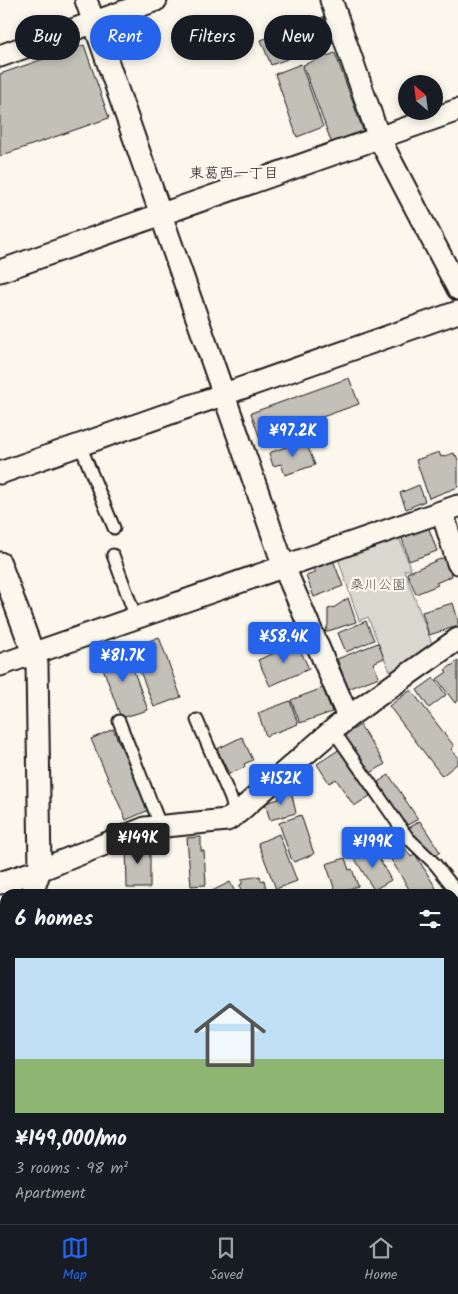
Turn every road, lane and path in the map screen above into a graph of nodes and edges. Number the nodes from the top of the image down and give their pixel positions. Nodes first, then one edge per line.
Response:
1 (86, 0) edge
2 (156, 0) edge
3 (331, 0) edge
4 (91, 15) edge
5 (114, 15) edge
6 (90, 23) edge
7 (0, 56) edge
8 (107, 60) edge
9 (458, 110) edge
10 (379, 138) junction
11 (160, 214) junction
12 (0, 271) edge
13 (458, 288) edge
14 (458, 312) edge
15 (223, 394) junction
16 (80, 445) junction
17 (0, 472) edge
18 (450, 509) edge
19 (114, 528) dead end
20 (113, 555) dead end
21 (458, 563) edge
22 (0, 564) edge
23 (284, 567) junction
24 (136, 618) junction
25 (458, 640) edge
26 (32, 653) junction
27 (0, 665) edge
28 (197, 720) dead end
29 (119, 721) dead end
30 (340, 724) junction
31 (235, 815) junction
32 (160, 827) junction
33 (40, 870) junction
34 (0, 883) edge
35 (34, 889) edge
36 (454, 889) edge

1 - 4 street
2 - 5 street
3 - 10 street
6 - 7 street
8 - 11 street
9 - 10 street
10 - 11 street
10 - 13 street
11 - 12 street
11 - 15 street
14 - 15 street
15 - 16 street
15 - 23 street
16 - 17 street
16 - 19 lane
18 - 21 street
18 - 23 street
20 - 24 lane
22 - 26 street
23 - 24 street
23 - 30 street
24 - 26 street
25 - 30 street
26 - 27 street
26 - 33 street
28 - 31 lane
29 - 32 lane
30 - 31 street
30 - 36 lane
31 - 32 street
32 - 33 street
33 - 34 street
33 - 35 street

